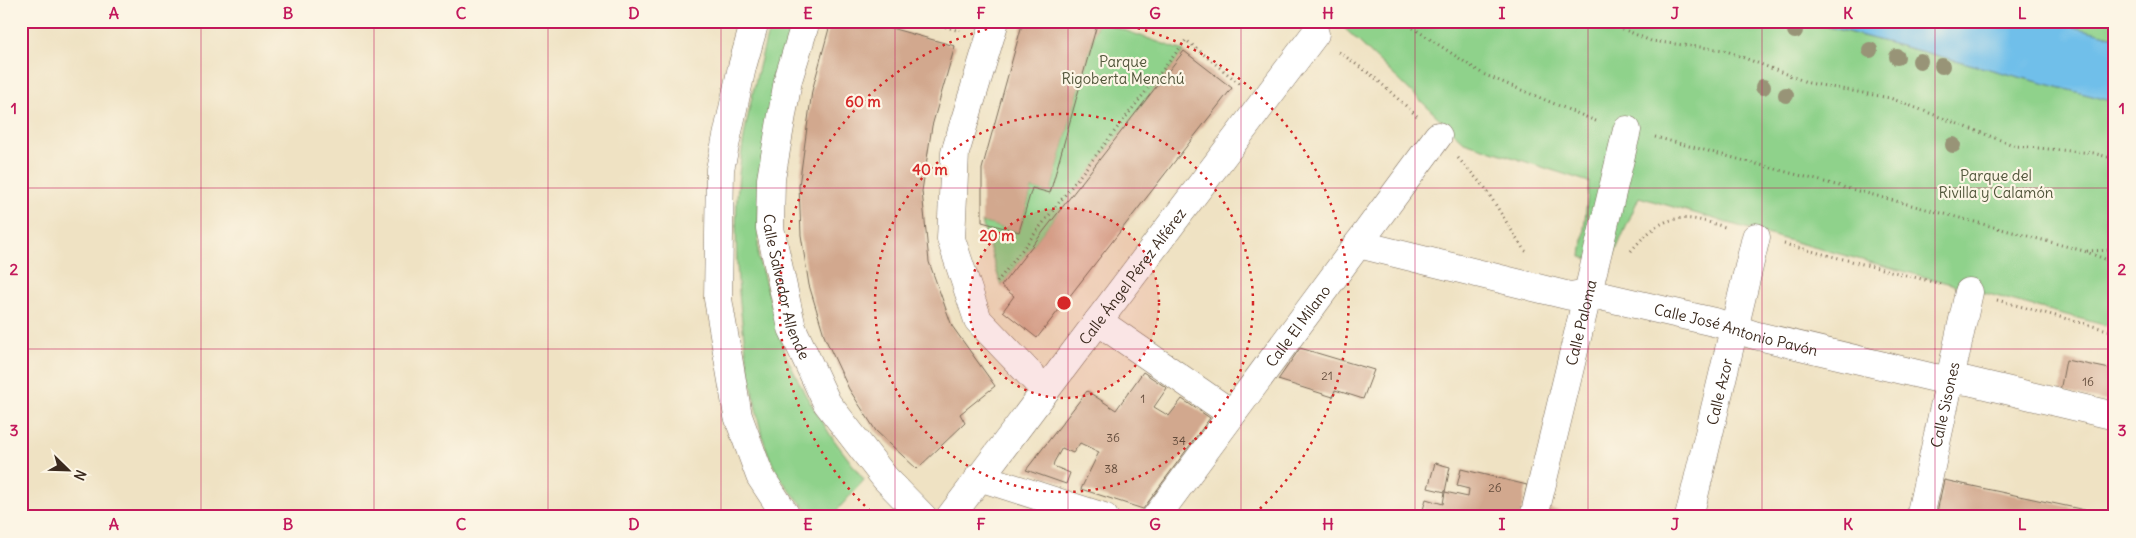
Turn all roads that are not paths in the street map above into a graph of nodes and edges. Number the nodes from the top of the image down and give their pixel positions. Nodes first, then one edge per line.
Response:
1 (755, 21) edge
2 (806, 21) edge
3 (993, 31) edge
4 (1315, 34) road end
5 (1627, 130) road end
6 (1438, 136) road end
7 (1756, 237) road end
8 (1358, 244) junction
9 (1969, 292) road end
10 (1588, 293) junction
11 (1098, 321) junction
12 (1734, 329) junction
13 (1950, 380) junction
14 (1045, 390) junction
15 (1232, 414) junction
16 (2115, 416) edge
17 (979, 477) junction
18 (787, 517) edge
19 (923, 517) edge
20 (950, 517) edge
21 (1104, 517) edge
22 (1156, 517) edge
23 (1534, 517) edge
24 (1690, 517) edge
25 (1920, 517) edge

1 - 18 street
2 - 19 street, Calle Salvador Allende
3 - 14 street
4 - 11 street, Calle Ángel Pérez Alférez
5 - 10 street, Calle Paloma
6 - 8 street, Calle El Milano
7 - 12 street, Calle Azor
8 - 10 street, Calle José Antonio Pavón
8 - 15 street, Calle El Milano
9 - 13 street, Calle Sisones
10 - 12 street, Calle José Antonio Pavón
10 - 23 street, Calle Paloma
11 - 14 street, Calle Ángel Pérez Alférez
11 - 15 street
12 - 13 street, Calle José Antonio Pavón
12 - 24 street, Calle Azor
13 - 16 street, Calle José Antonio Pavón
13 - 25 street, Calle Sisones
14 - 17 street, Calle Ángel Pérez Alférez
15 - 22 street, Calle El Milano
17 - 20 street, Calle Ángel Pérez Alférez
17 - 21 street

